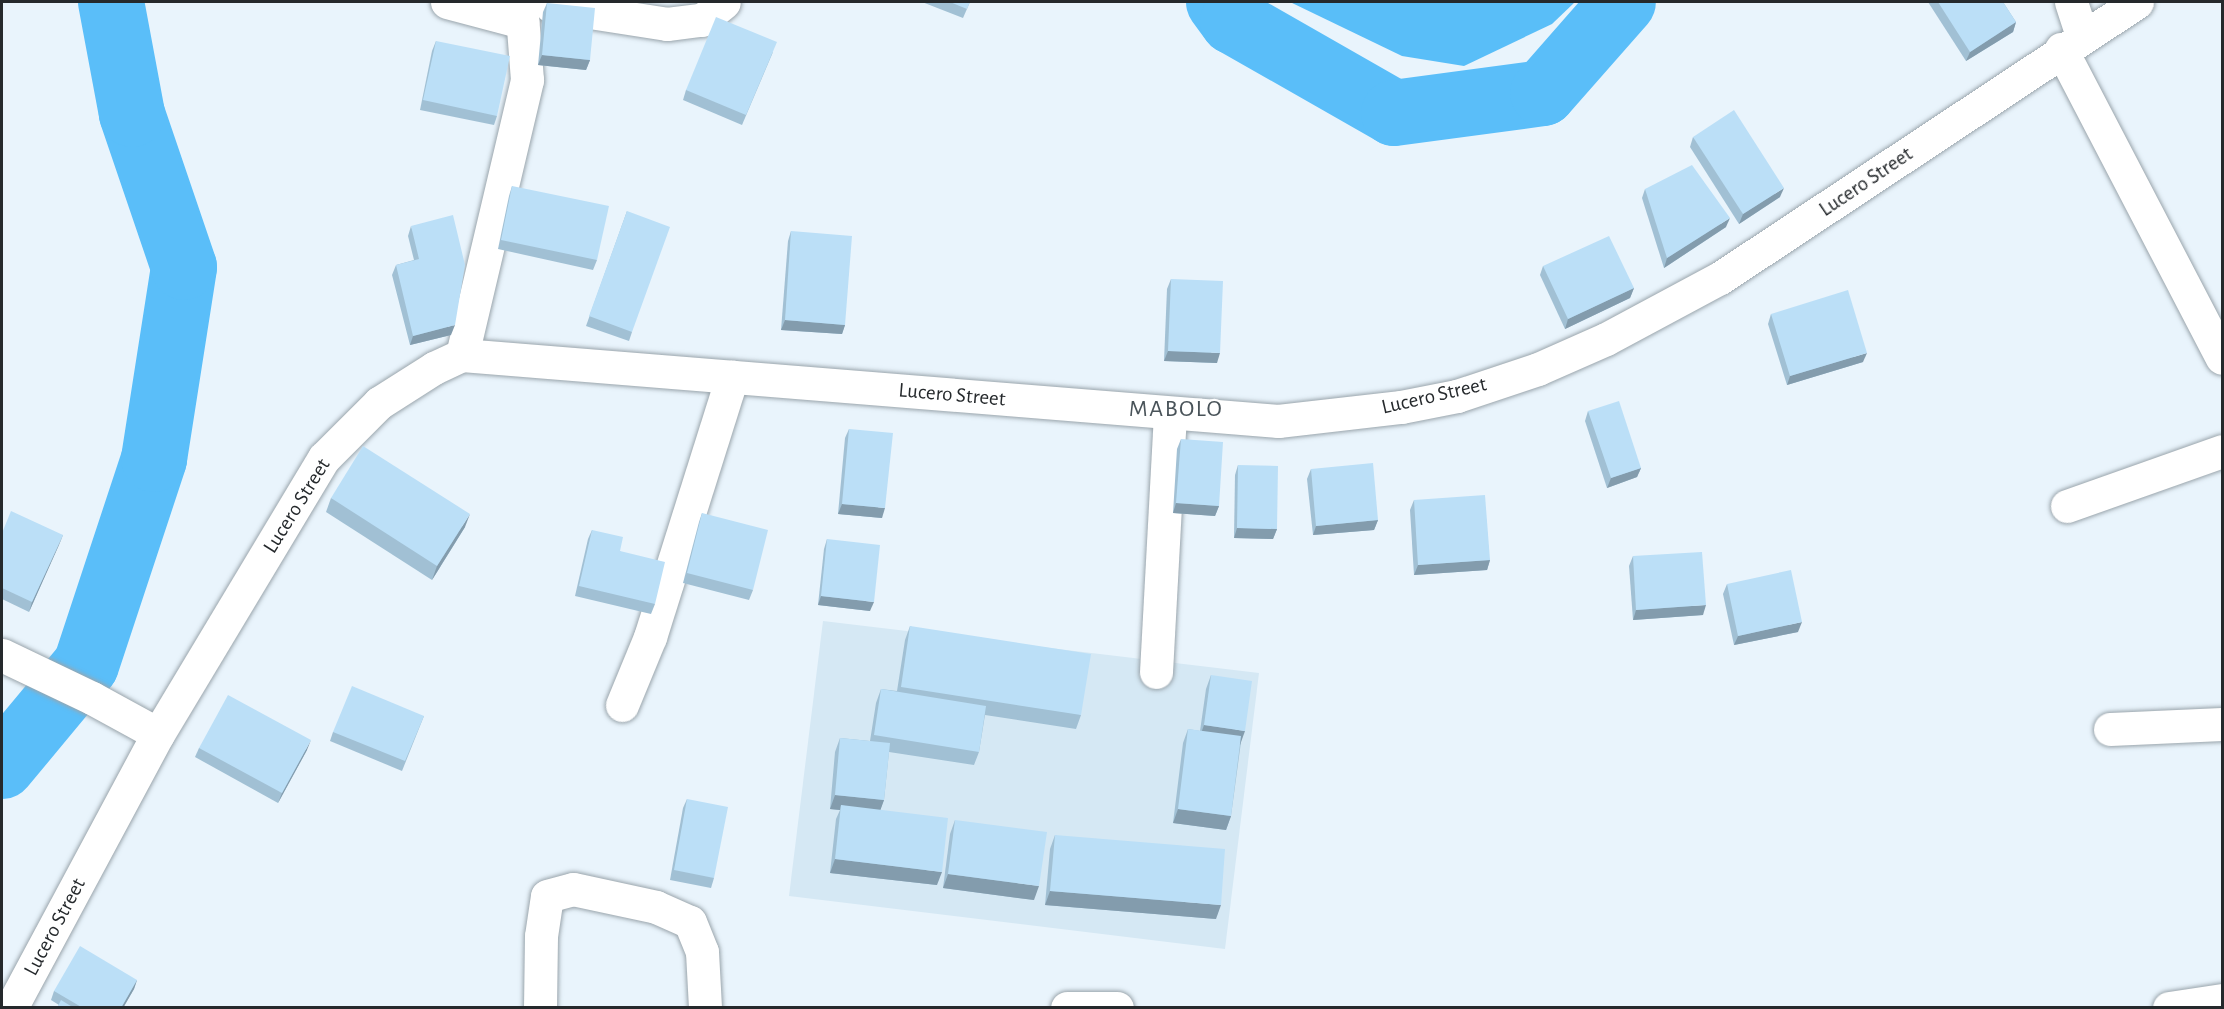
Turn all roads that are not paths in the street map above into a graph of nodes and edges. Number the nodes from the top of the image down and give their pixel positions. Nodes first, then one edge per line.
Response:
1 (447, 2) edge
2 (724, 2) edge
3 (2071, 2) edge
4 (2137, 2) edge
5 (521, 8) edge
6 (2072, 43) junction
7 (462, 355) junction
8 (2223, 358) edge
9 (732, 377) junction
10 (1170, 413) junction
11 (2223, 451) edge
12 (2067, 506) dead end
13 (12, 661) edge
14 (1156, 672) dead end
15 (622, 705) dead end
16 (2223, 724) edge
17 (2110, 729) dead end
18 (158, 734) junction
19 (2223, 1000) edge
20 (11, 1008) edge
21 (540, 1008) edge
22 (705, 1008) edge
23 (1067, 1008) edge
24 (1118, 1008) edge
25 (2169, 1008) edge

1 - 5 street
2 - 5 street
3 - 6 street
4 - 6 street, Lucero Street
5 - 7 street
6 - 8 street
6 - 10 street, Lucero Street
7 - 9 street, Lucero Street
7 - 18 street, Lucero Street
9 - 10 street, Lucero Street
9 - 15 street
10 - 14 street
11 - 12 street
13 - 18 street
16 - 17 street
18 - 20 street, Lucero Street
19 - 25 street
21 - 22 street
23 - 24 street

